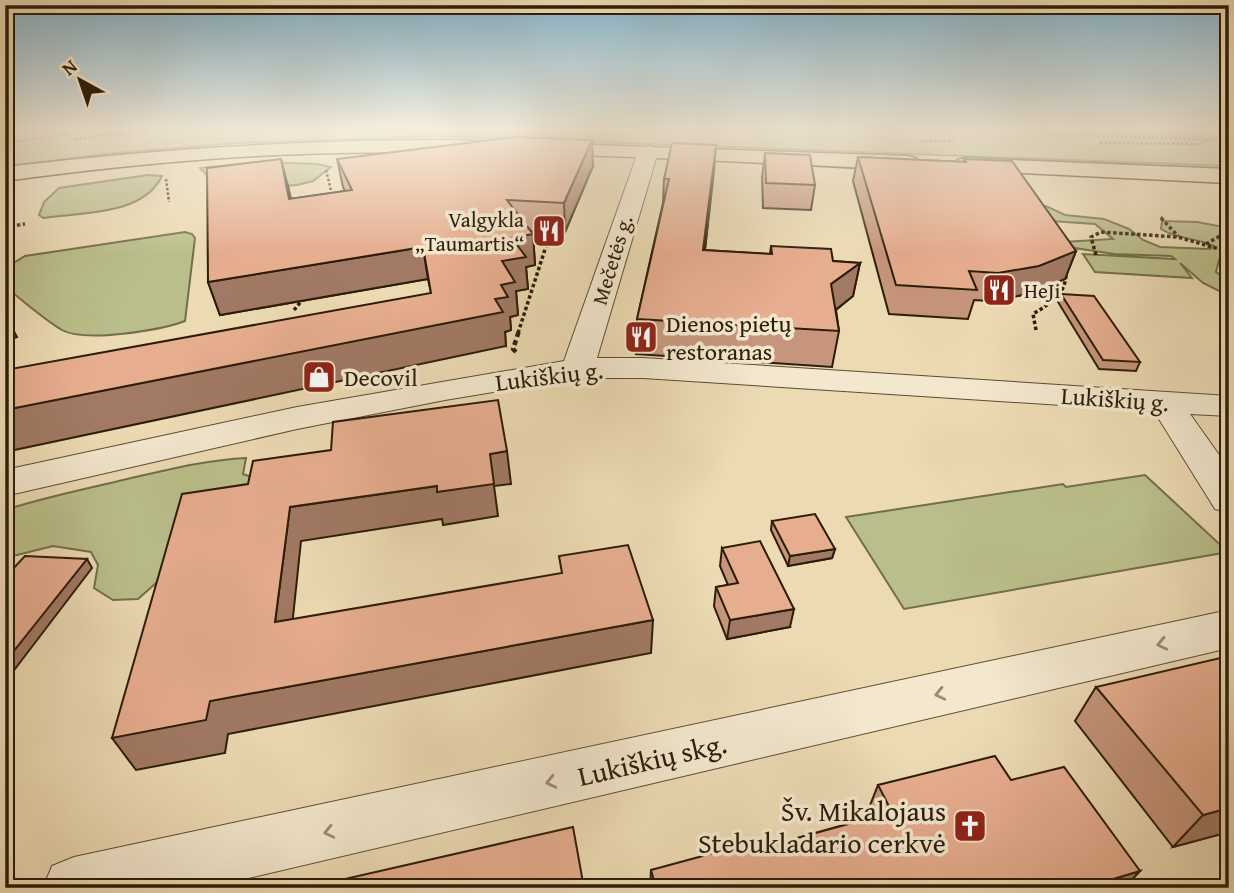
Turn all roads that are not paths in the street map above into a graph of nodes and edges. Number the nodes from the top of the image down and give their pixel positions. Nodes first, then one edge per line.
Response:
1 (35, 171) edge
2 (642, 171) edge
3 (1097, 171) edge
4 (5, 174) edge
5 (1229, 176) edge
6 (578, 368) junction
7 (1165, 402) junction
8 (1229, 406) edge
9 (5, 484) edge
10 (1229, 499) edge
11 (1229, 629) edge
12 (74, 888) edge

1 - 4 main road
2 - 6 street, Mečetės g.
3 - 5 main road
6 - 7 street, Lukiškių g.
6 - 9 street, Lukiškių g.
7 - 8 street, Lukiškių g.
7 - 10 street
11 -> 12 street, Lukiškių skg.

